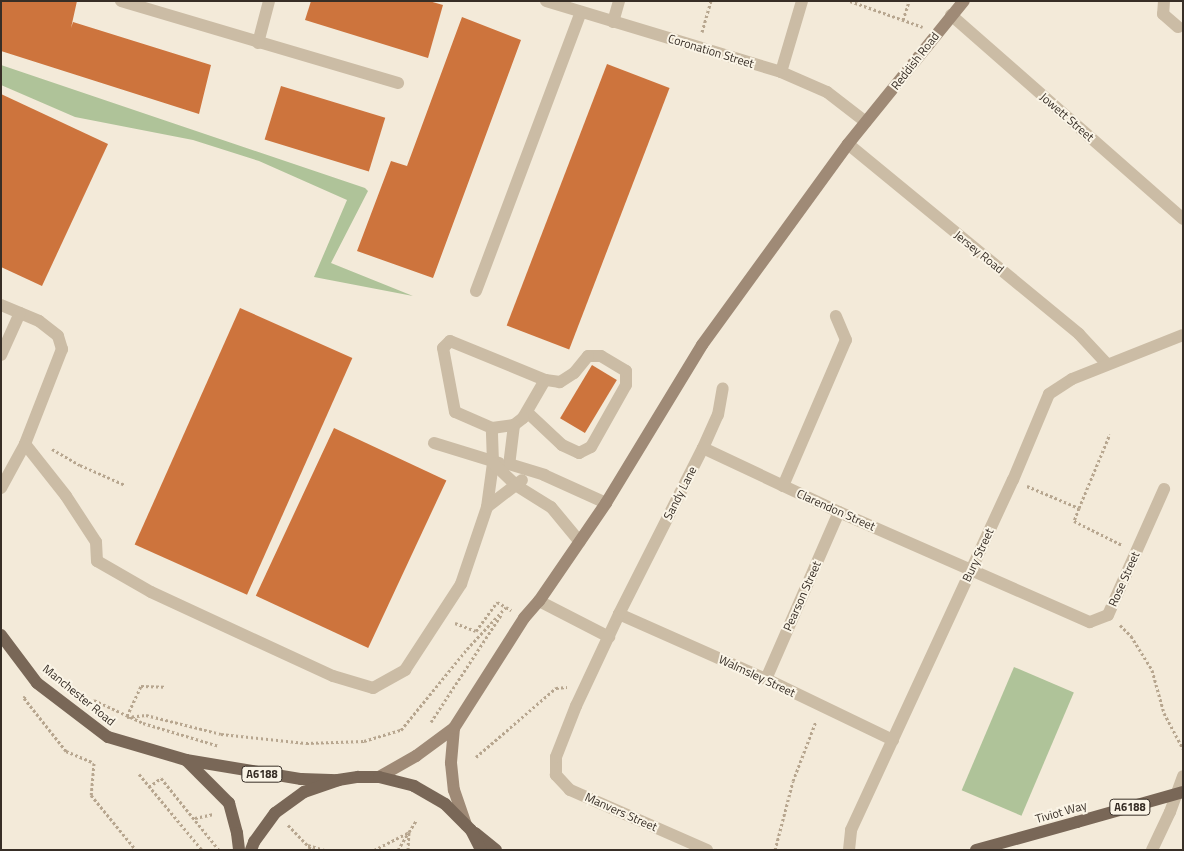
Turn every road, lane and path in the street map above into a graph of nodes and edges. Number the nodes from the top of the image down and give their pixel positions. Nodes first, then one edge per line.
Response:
1 (121, 1) edge
2 (269, 1) edge
3 (546, 1) edge
4 (619, 1) edge
5 (711, 1) edge
6 (802, 1) edge
7 (850, 1) edge
8 (909, 1) edge
9 (964, 1) edge
10 (1164, 1) edge
11 (581, 12) junction
12 (951, 15) junction
13 (903, 20) junction
14 (613, 22) junction
15 (1178, 27) dead end
16 (937, 32) junction
17 (258, 43) junction
18 (697, 47) junction
19 (781, 72) junction
20 (398, 83) dead end
21 (866, 122) junction
22 (848, 144) junction
23 (1183, 219) edge
24 (476, 291) dead end
25 (1, 306) edge
26 (20, 313) junction
27 (836, 316) dead end
28 (1183, 336) edge
29 (1, 355) edge
30 (1107, 364) junction
31 (545, 380) junction
32 (724, 388) dead end
33 (528, 413) junction
34 (514, 424) junction
35 (492, 428) junction
36 (1110, 434) dead end
37 (434, 443) dead end
38 (25, 444) junction
39 (703, 448) junction
40 (493, 463) junction
41 (509, 464) junction
42 (43, 466) junction
43 (529, 471) junction
44 (1013, 480) junction
45 (125, 484) dead end
46 (517, 486) junction
47 (783, 486) junction
48 (1, 488) edge
49 (1164, 489) dead end
50 (606, 503) junction
51 (487, 507) junction
52 (1079, 508) junction
53 (839, 512) junction
54 (580, 542) junction
55 (1136, 552) junction
56 (971, 570) junction
57 (539, 601) junction
58 (506, 607) junction
59 (619, 614) junction
60 (1108, 615) junction
61 (441, 617) junction
62 (524, 618) junction
63 (1, 634) edge
64 (609, 637) junction
65 (766, 679) junction
66 (37, 683) junction
67 (586, 684) junction
68 (165, 687) dead end
69 (821, 706) junction
70 (127, 717) junction
71 (430, 723) dead end
72 (454, 728) junction
73 (893, 740) junction
74 (225, 747) dead end
75 (1183, 748) edge
76 (476, 757) dead end
77 (556, 757) joint
78 (186, 760) junction
79 (139, 774) dead end
80 (1183, 776) edge
81 (379, 777) junction
82 (338, 780) junction
83 (149, 787) junction
84 (1183, 792) edge
85 (220, 812) dead end
86 (195, 818) junction
87 (416, 821) dead end
88 (288, 825) dead end
89 (468, 828) junction
90 (409, 832) junction
91 (305, 845) junction
92 (136, 850) edge
93 (202, 850) edge
94 (219, 850) edge
95 (239, 850) edge
96 (250, 850) edge
97 (310, 850) edge
98 (324, 850) edge
99 (374, 850) edge
100 (398, 850) edge
101 (408, 850) edge
102 (481, 850) edge
103 (496, 850) edge
104 (707, 850) edge
105 (774, 850) edge
106 (849, 850) edge
107 (976, 850) edge
108 (1152, 850) edge

1 - 17 street
2 - 17 street
3 - 11 street, Coronation Street
4 - 14 street
5 - 18 path
6 - 19 street
7 - 13 path
8 - 13 path
9 - 12 main road, Reddish Road
10 - 15 street
11 - 14 street, Coronation Street
11 - 24 street
12 - 16 main road, Reddish Road
12 - 23 street, Jowett Street
13 - 16 path
14 - 18 street, Coronation Street
16 - 21 main road, Reddish Road
17 - 20 street
18 - 19 street, Coronation Street
19 - 21 street, Coronation Street
21 - 22 main road
22 - 30 street, Jersey Road
22 - 50 main road
25 - 26 street
26 - 29 street
26 - 38 street
27 - 47 street
28 - 30 street, Bury Street
30 - 44 street, Bury Street
31 - 33 street
31 - 33 street
31 - 35 street
32 - 39 street, Sandy Lane
33 - 34 street
34 - 35 street
34 - 41 street
35 - 40 street
36 - 52 path
37 - 40 street
38 - 42 street
38 - 48 street
39 - 47 street, Clarendon Street
39 - 59 street, Sandy Lane
40 - 41 street
40 - 46 street
40 - 51 street
41 - 43 street
42 - 45 path
42 - 61 street
43 - 46 street
43 - 50 street
44 - 52 path
44 - 56 street, Bury Street
46 - 51 street
46 - 54 street
47 - 53 street, Clarendon Street
49 - 55 street, Rose Street
50 - 54 main road
51 - 61 street
52 - 55 path
53 - 56 street, Clarendon Street
53 - 65 street, Pearson Street
54 - 57 main road
55 - 60 street, Rose Street
56 - 60 street, Rose Street
56 - 73 street, Bury Street
57 - 62 main road
57 - 64 street
58 - 61 path
58 - 62 path
58 - 70 path
58 - 71 path
59 - 64 street, Sandy Lane
59 - 65 street, Walmsley Street
60 - 75 path
62 - 72 main road
63 - 66 main road, Manchester Road / A6188
64 - 67 street, Sandy Lane
65 - 69 street, Walmsley Street
66 - 78 main road, Manchester Road / A6188
66 - 92 path
67 - 76 path
67 - 77 street, Sandy Lane
68 - 70 path
69 - 73 street, Walmsley Street
69 - 105 path
70 - 74 path
72 - 81 main road
72 - 89 main road
73 - 106 street, Bury Street
77 - 104 street, Manvers Street
78 - 82 main road, Manchester Road / A6188
78 - 95 main road, Manchester Road / A6188
79 - 83 path
80 - 108 street
81 - 82 main road
81 - 89 main road
82 - 96 main road
83 - 86 path
83 - 93 path
84 - 107 main road, Tiviot Way / A6188, bridge
85 - 86 path
86 - 94 path
87 - 90 path
88 - 91 path
89 - 102 main road
89 - 103 main road
90 - 99 path
90 - 100 path
90 - 101 path
91 - 97 path
91 - 98 path

